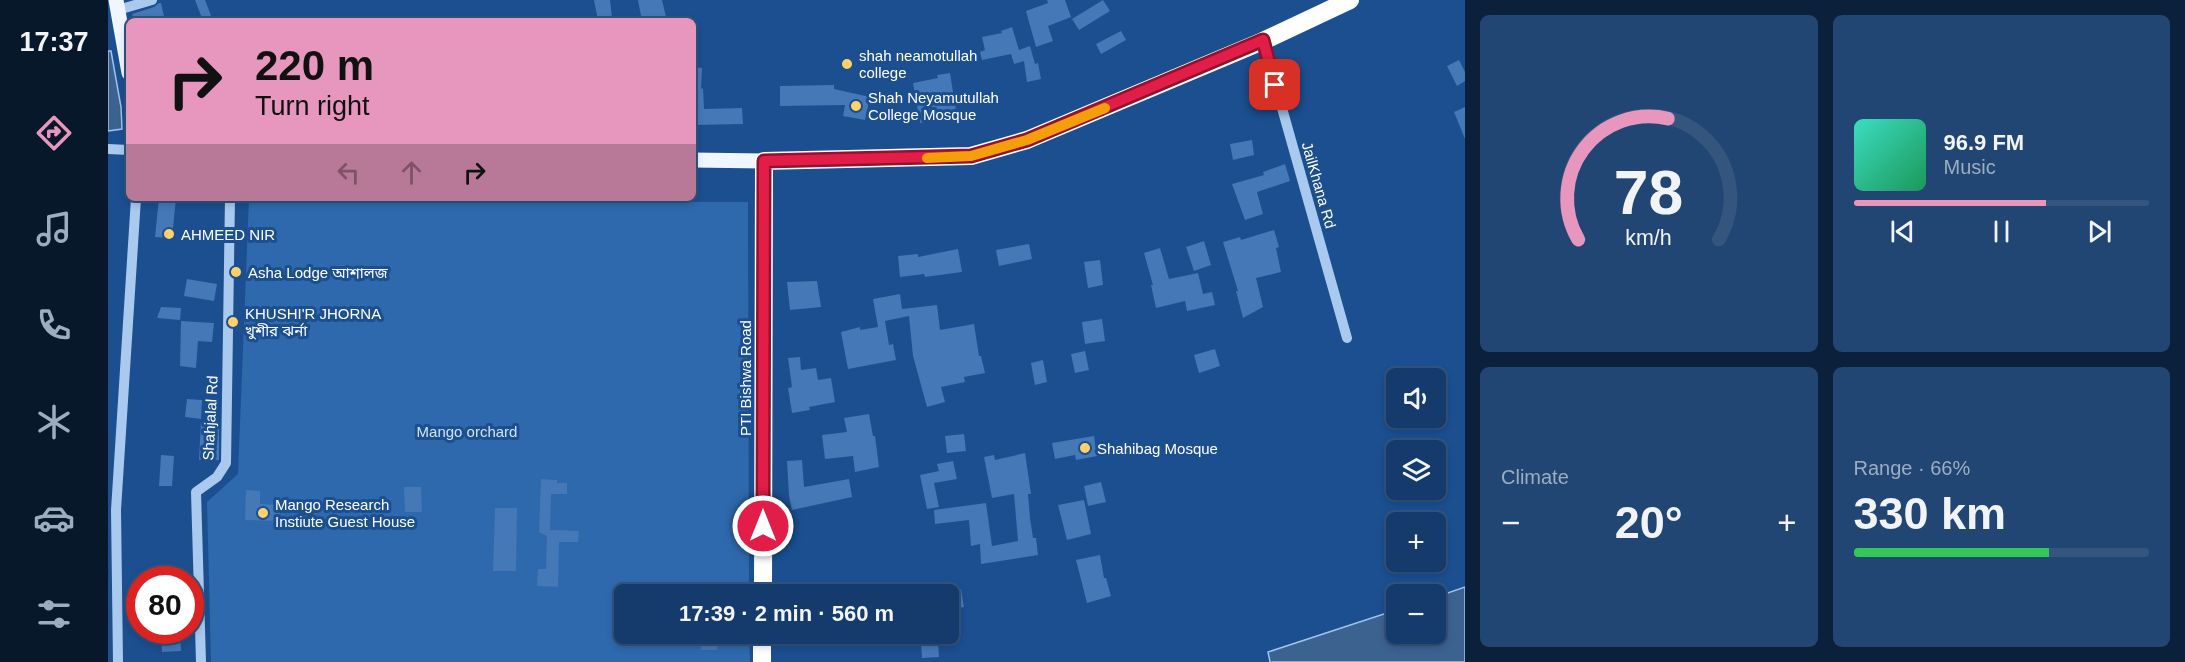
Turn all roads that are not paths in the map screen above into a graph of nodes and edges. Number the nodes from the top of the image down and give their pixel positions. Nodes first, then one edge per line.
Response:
1 (152, 0) edge
2 (1348, 1) edge
3 (117, 5) edge
4 (1263, 40) junction
5 (126, 56) edge
6 (108, 149) edge
7 (126, 150) edge
8 (696, 160) edge
9 (764, 161) junction
10 (136, 201) edge
11 (230, 201) edge
12 (1347, 338) dead end
13 (762, 584) edge
14 (762, 644) edge
15 (118, 662) edge
16 (201, 662) edge
17 (762, 662) edge

1 - 3 street
2 - 4 highway
3 - 5 main road
4 - 9 highway
4 - 12 street, JailKhana Rd
6 - 7 street
8 - 9 main road
9 - 13 highway, PTI Bishwa Road
10 - 15 street
11 - 16 street, Shahjalal Rd
14 - 17 highway

